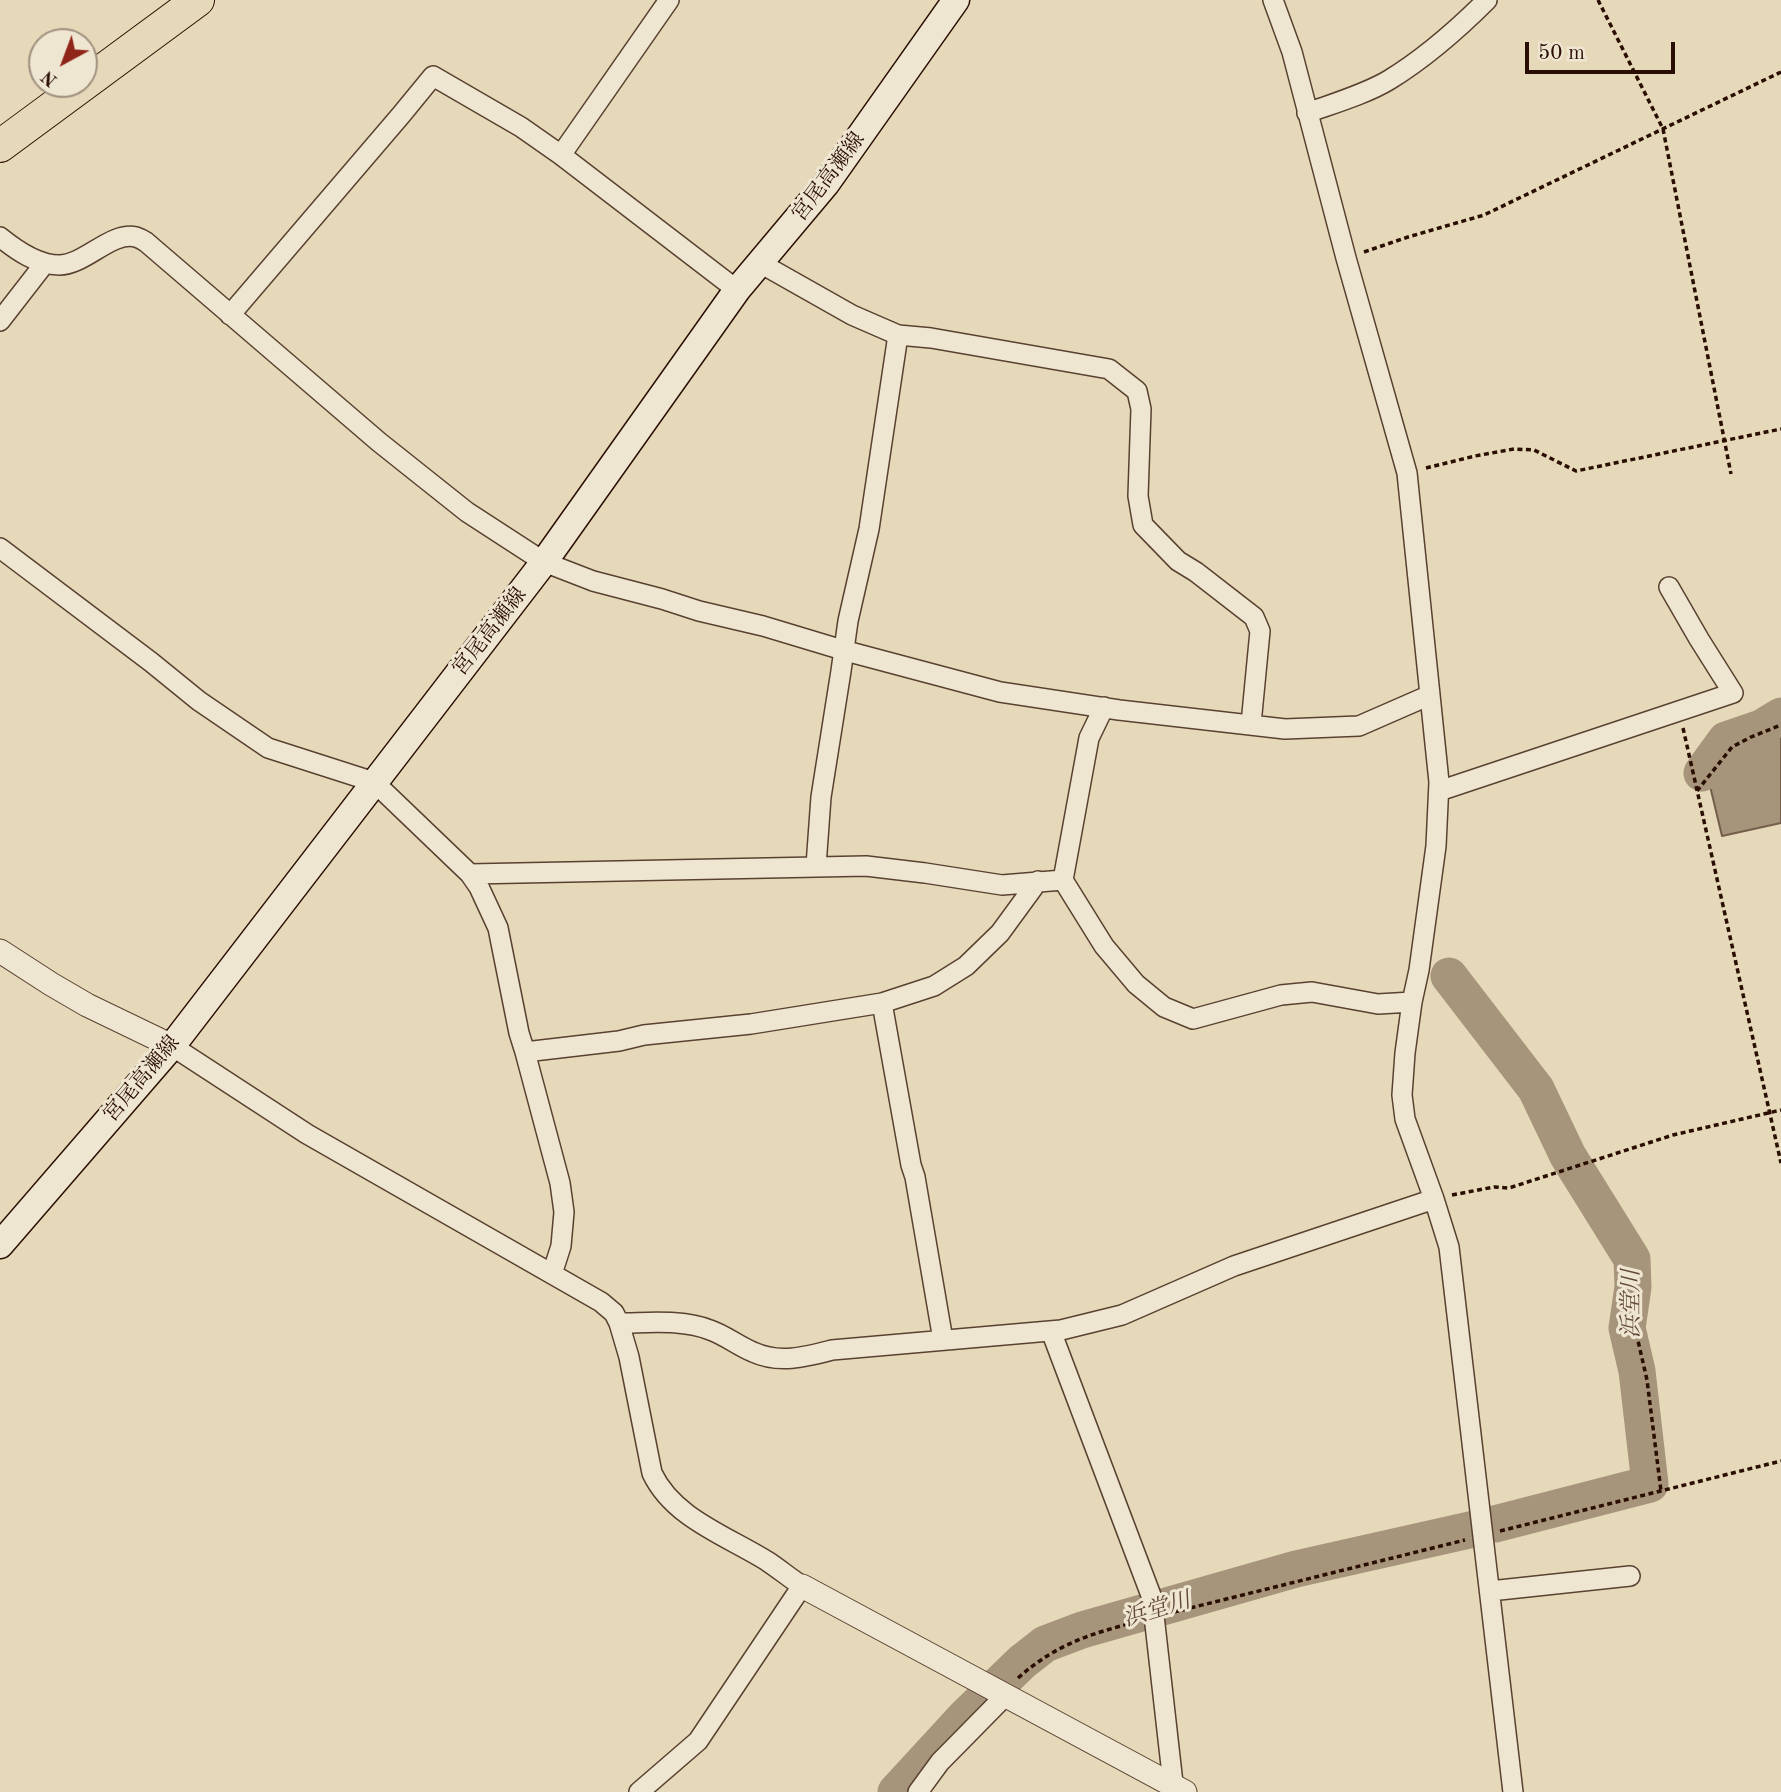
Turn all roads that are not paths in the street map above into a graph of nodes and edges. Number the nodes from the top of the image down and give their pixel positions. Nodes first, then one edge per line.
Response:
1 (198, 0) edge
2 (669, 0) edge
3 (956, 0) edge
4 (1273, 0) edge
5 (1487, 0) edge
6 (1307, 113) junction
7 (0, 146) edge
8 (561, 155) junction
9 (0, 237) edge
10 (46, 263) junction
11 (761, 263) junction
12 (737, 290) junction
13 (230, 315) junction
14 (0, 321) edge
15 (898, 335) junction
16 (0, 548) edge
17 (544, 562) junction
18 (1669, 587) dead end
19 (844, 651) junction
20 (1430, 695) junction
21 (1104, 707) junction
22 (1251, 724) junction
23 (374, 782) junction
24 (1439, 791) junction
25 (817, 866) junction
26 (470, 874) junction
27 (1063, 880) junction
28 (1038, 881) junction
29 (0, 951) edge
30 (1412, 1002) junction
31 (882, 1003) junction
32 (172, 1046) junction
33 (525, 1052) junction
34 (1434, 1199) junction
35 (0, 1245) edge
36 (552, 1274) junction
37 (619, 1323) junction
38 (1051, 1331) junction
39 (943, 1340) junction
40 (1630, 1576) dead end
41 (802, 1586) junction
42 (1490, 1591) junction
43 (998, 1692) junction
44 (1177, 1790) edge
45 (639, 1792) edge
46 (918, 1792) edge
47 (1513, 1792) edge

1 - 7 highway
2 - 8 street
3 - 11 main road, 宮尾高瀬線
4 - 6 street
5 - 6 street
6 - 20 street
8 - 12 street
8 - 13 street
9 - 10 street
10 - 13 street
10 - 14 street
11 - 12 main road, 宮尾高瀬線
11 - 15 street
12 - 17 main road, 宮尾高瀬線
13 - 17 street
15 - 19 street
15 - 22 street
16 - 23 street
17 - 19 street
17 - 23 main road, 宮尾高瀬線
18 - 24 street
19 - 21 street
19 - 25 street
20 - 22 street
20 - 24 street
21 - 22 street
21 - 27 street
23 - 26 street
23 - 32 main road, 宮尾高瀬線
24 - 30 street
25 - 26 street
25 - 28 street
26 - 33 street
27 - 28 street
27 - 30 street
28 - 31 street
29 - 32 street
30 - 34 street
31 - 33 street
31 - 39 street
32 - 35 main road, 宮尾高瀬線
32 - 36 street
33 - 36 street
34 - 38 street
34 - 42 street
36 - 37 street
37 - 39 street
37 - 41 street
38 - 39 street
38 - 44 street
40 - 42 street
41 - 43 street
41 - 45 street
42 - 47 street
43 - 44 street
43 - 46 street

